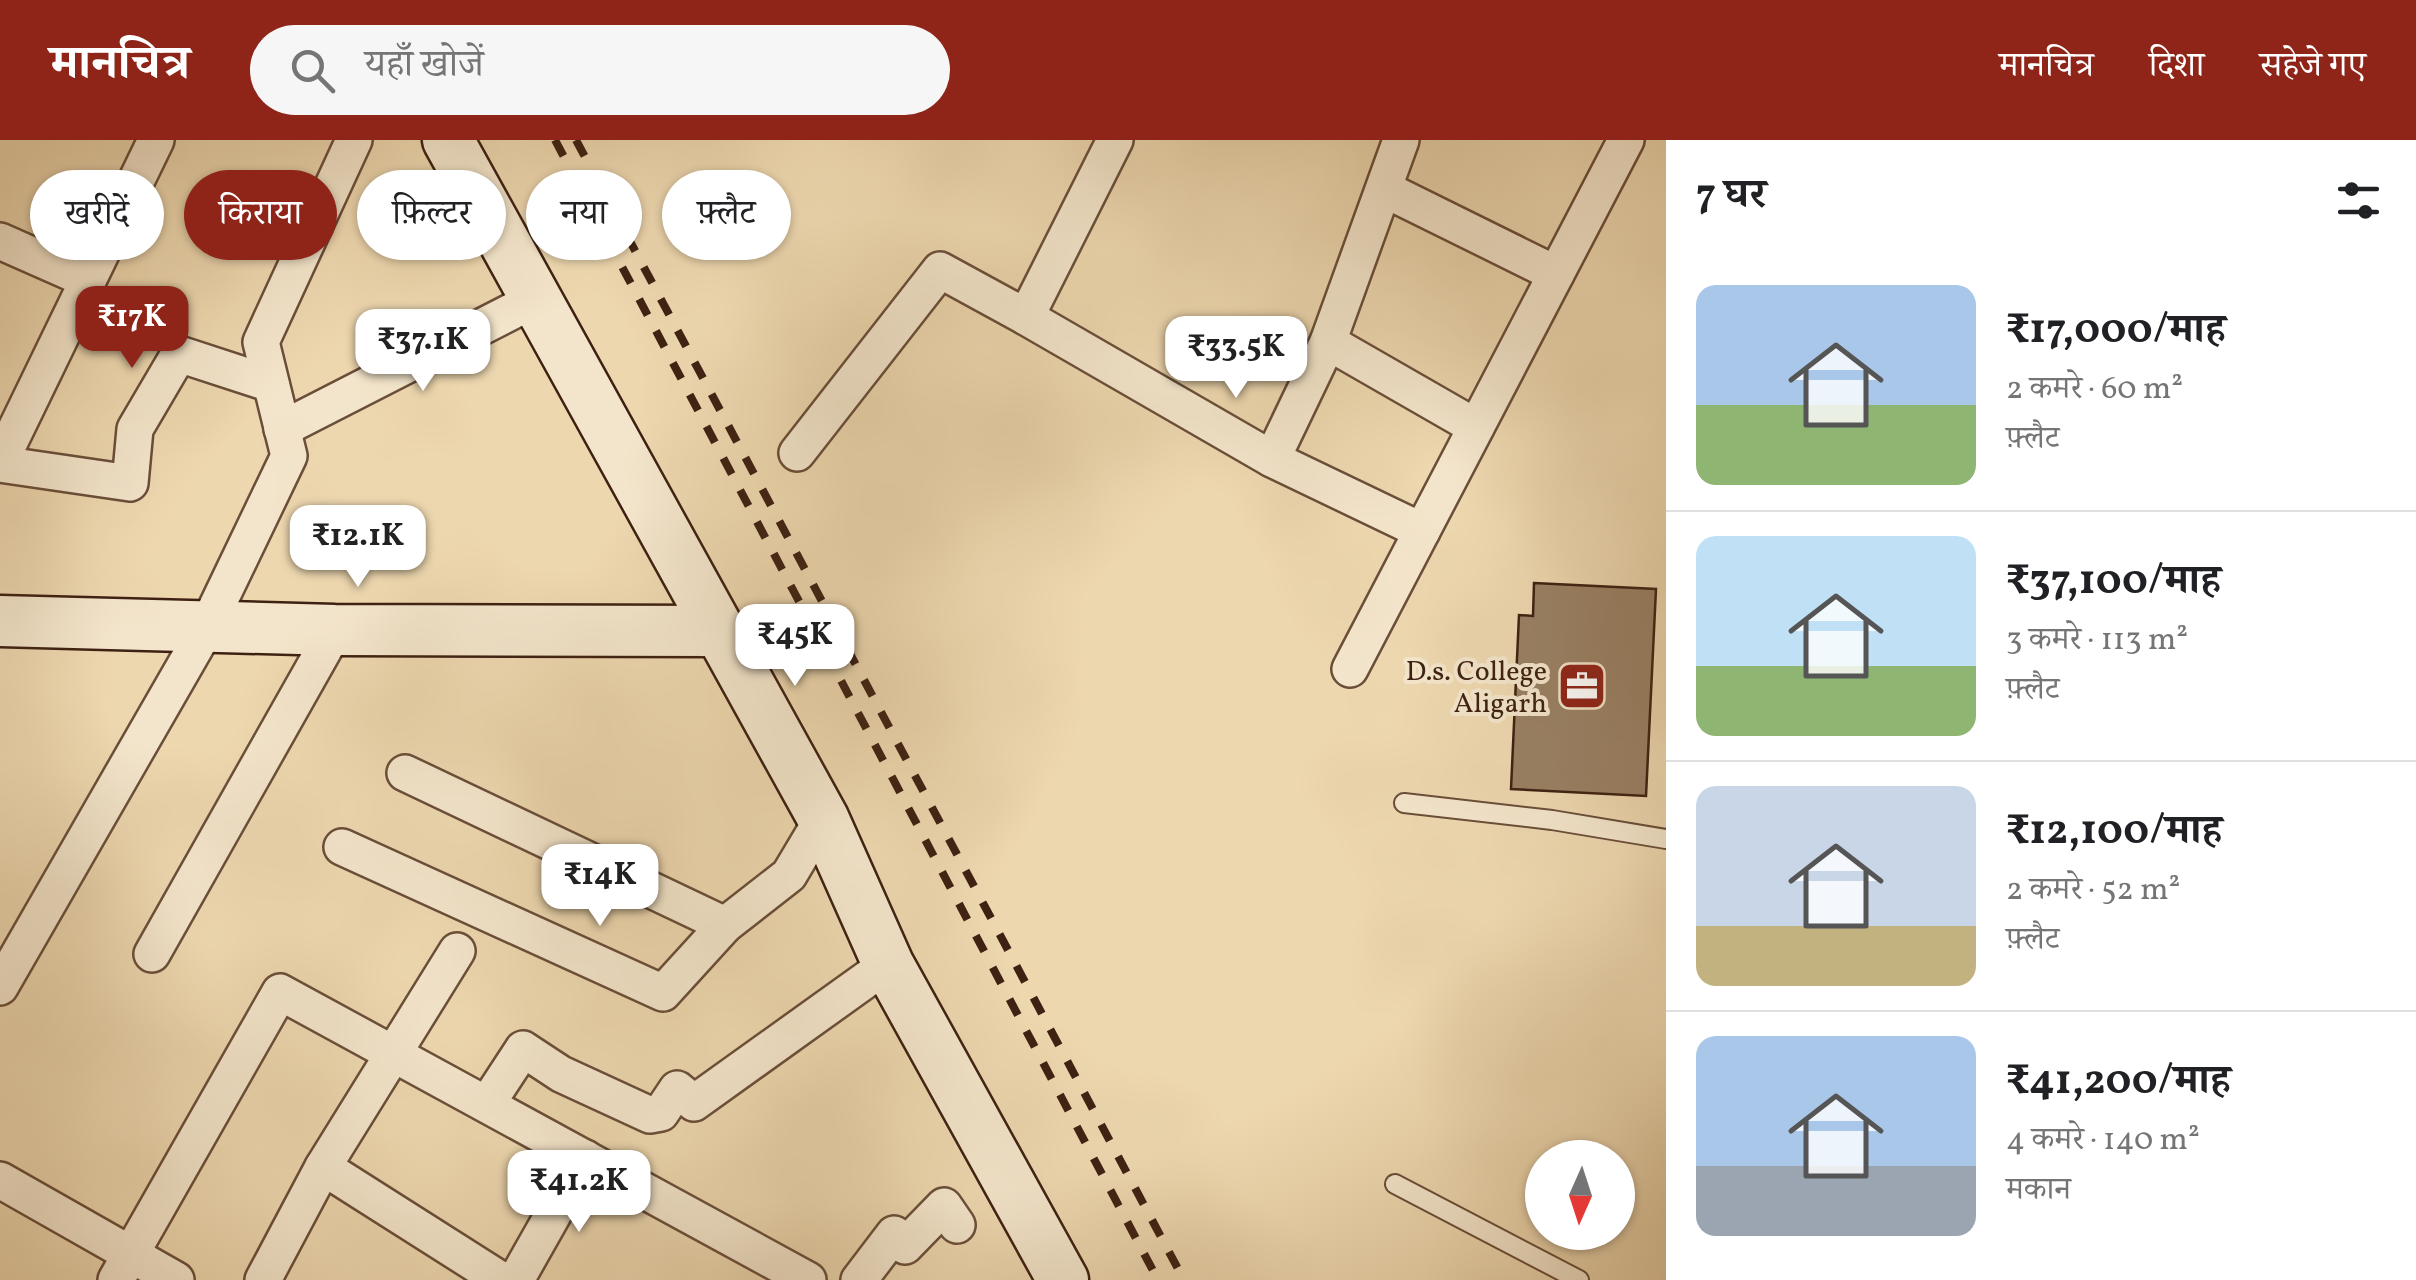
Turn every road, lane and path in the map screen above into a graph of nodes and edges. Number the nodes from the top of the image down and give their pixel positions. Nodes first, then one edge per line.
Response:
1 (156, 140) edge
2 (354, 140) edge
3 (448, 140) edge
4 (1116, 140) edge
5 (1401, 140) edge
6 (1626, 140) edge
7 (1384, 189) junction
8 (0, 240) edge
9 (1556, 274) junction
10 (88, 280) junction
11 (534, 300) junction
12 (1026, 316) junction
13 (1328, 342) junction
14 (272, 384) junction
15 (1476, 427) junction
16 (282, 428) junction
17 (3, 450) edge
18 (796, 453) dead end
19 (1272, 459) junction
20 (1422, 531) junction
21 (0, 621) edge
22 (207, 626) junction
23 (335, 630) junction
24 (716, 631) junction
25 (1350, 669) dead end
26 (406, 773) dead end
27 (1404, 804) dead end
28 (823, 818) junction
29 (1666, 840) edge
30 (342, 847) dead end
31 (725, 925) junction
32 (457, 950) dead end
33 (152, 954) dead end
34 (888, 964) junction
35 (0, 987) edge
36 (394, 1054) junction
37 (487, 1104) junction
38 (585, 1158) junction
39 (323, 1167) junction
40 (0, 1180) edge
41 (1395, 1184) dead end
42 (956, 1226) dead end
43 (123, 1267) edge
44 (1555, 1274) edge
45 (799, 1278) edge
46 (176, 1280) edge
47 (263, 1280) edge
48 (501, 1280) edge
49 (516, 1280) edge
50 (859, 1280) edge
51 (1063, 1280) edge
52 (1579, 1280) edge

1 - 10 street
2 - 14 street
3 - 11 street
4 - 12 street
5 - 7 street
6 - 9 street
7 - 9 street
7 - 13 street
8 - 10 street
9 - 15 street
10 - 17 street
11 - 16 street
11 - 24 street
12 - 18 street
12 - 19 street
13 - 15 street
13 - 19 street
14 - 16 street
14 - 17 street
15 - 20 street
16 - 22 street
19 - 20 street
20 - 25 street
21 - 22 street
22 - 23 street
22 - 35 street
23 - 24 street
23 - 33 street
24 - 28 street
26 - 31 street
27 - 29 lane
28 - 31 street
28 - 34 street
30 - 31 street
32 - 36 street
34 - 37 street
34 - 51 street
36 - 37 street
36 - 39 street
36 - 43 street
37 - 38 street
38 - 45 street
38 - 49 street
39 - 47 street
39 - 48 street
40 - 43 street
41 - 44 lane
42 - 50 street
43 - 46 street
44 - 52 lane

